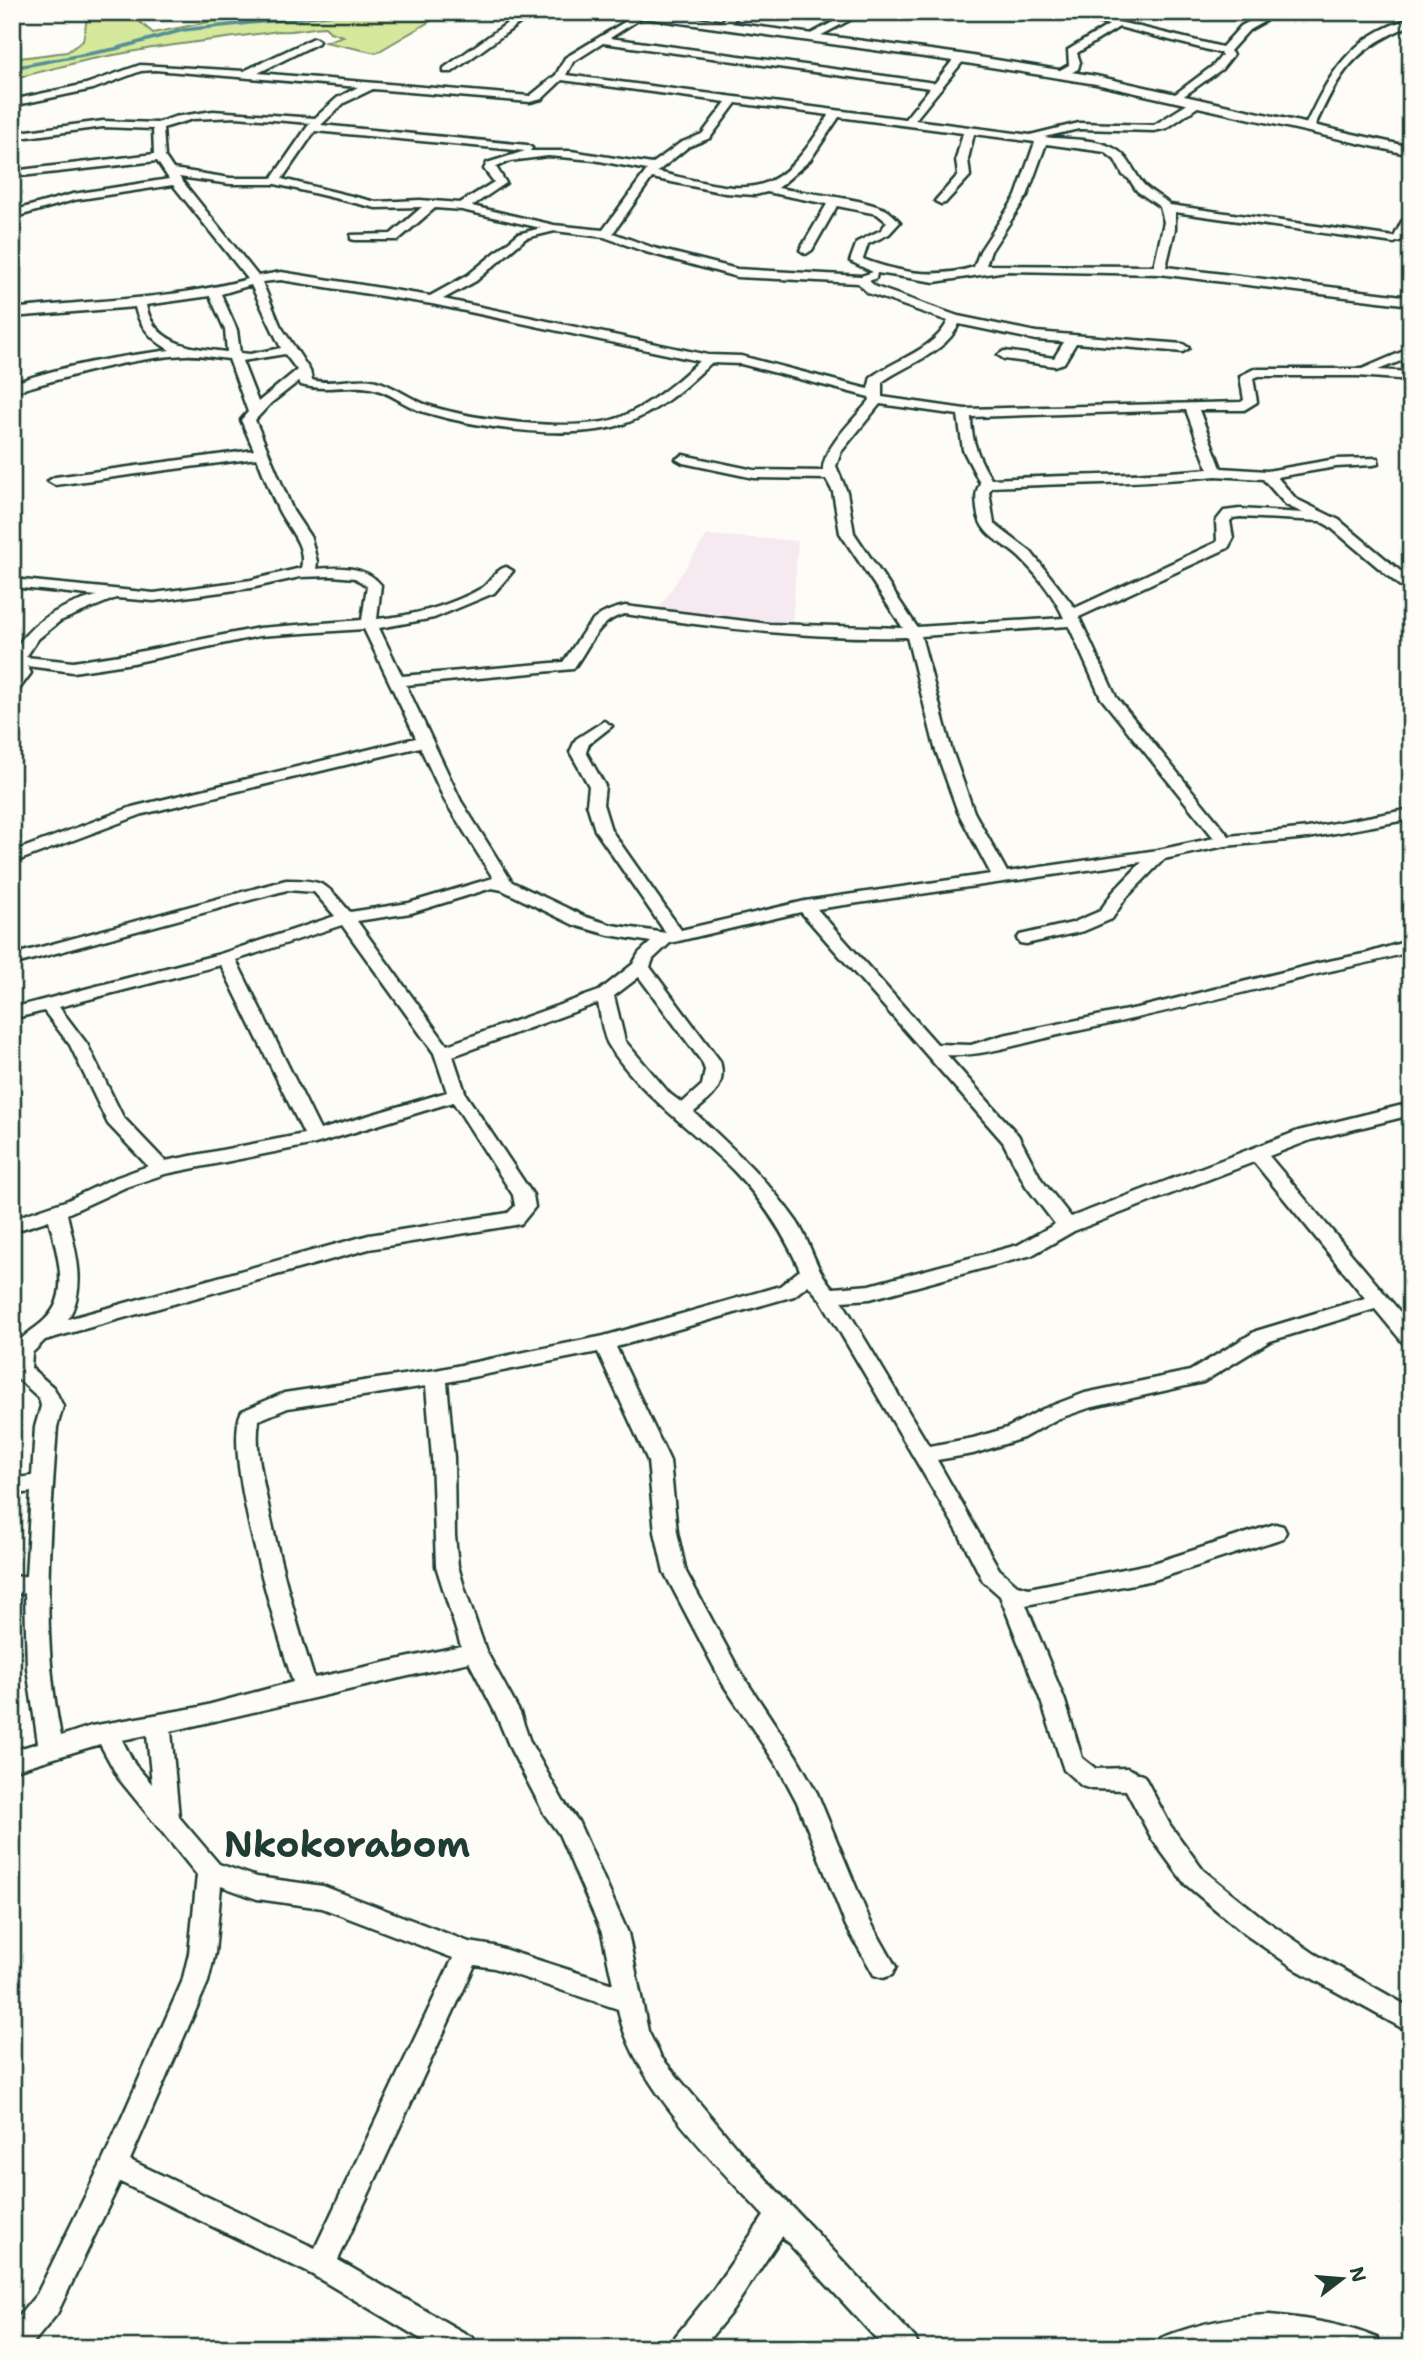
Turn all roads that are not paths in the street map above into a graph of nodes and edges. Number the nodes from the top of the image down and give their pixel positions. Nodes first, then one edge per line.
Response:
1 (530, 12) edge
2 (622, 12) edge
3 (736, 12) edge
4 (860, 12) edge
5 (1064, 12) edge
6 (1265, 12) edge
7 (1401, 12) edge
8 (640, 15) junction
9 (1411, 19) edge
10 (724, 25) junction
11 (1116, 25) junction
12 (816, 38) junction
13 (602, 40) junction
14 (314, 41) dead end
15 (1224, 51) junction
16 (960, 58) junction
17 (791, 66) junction
18 (448, 70) dead end
19 (1059, 75) junction
20 (244, 76) junction
21 (560, 77) junction
22 (335, 82) junction
23 (373, 86) junction
24 (937, 86) junction
25 (352, 91) junction
26 (1178, 97) junction
27 (733, 100) junction
28 (1198, 102) junction
29 (12, 103) edge
30 (835, 115) junction
31 (907, 123) junction
32 (315, 124) junction
33 (158, 126) junction
34 (1309, 128) junction
35 (970, 132) junction
36 (12, 136) edge
37 (1036, 139) junction
38 (1411, 150) edge
39 (558, 153) junction
40 (160, 156) junction
41 (651, 171) junction
42 (12, 174) edge
43 (172, 177) junction
44 (275, 181) junction
45 (768, 188) junction
46 (835, 200) junction
47 (941, 201) dead end
48 (431, 205) junction
49 (462, 207) junction
50 (1168, 208) junction
51 (12, 215) edge
52 (1411, 221) edge
53 (555, 228) junction
54 (606, 234) junction
55 (355, 237) dead end
56 (806, 250) dead end
57 (979, 269) junction
58 (1159, 270) junction
59 (887, 272) junction
60 (255, 280) junction
61 (863, 280) junction
62 (214, 292) junction
63 (432, 300) junction
64 (1411, 301) edge
65 (140, 303) junction
66 (12, 313) edge
67 (955, 319) junction
68 (1071, 340) junction
69 (1183, 348) dead end
70 (288, 350) junction
71 (188, 351) junction
72 (1411, 352) edge
73 (1003, 355) dead end
74 (234, 356) junction
75 (708, 359) junction
76 (304, 371) junction
77 (1357, 372) junction
78 (1411, 376) edge
79 (12, 388) edge
80 (875, 397) junction
81 (1191, 406) junction
82 (255, 412) junction
83 (965, 413) junction
84 (264, 453) junction
85 (682, 459) dead end
86 (1373, 461) dead end
87 (1216, 472) junction
88 (831, 475) junction
89 (1267, 475) junction
90 (55, 481) dead end
91 (987, 483) junction
92 (1321, 518) junction
93 (506, 570) dead end
94 (304, 574) junction
95 (12, 583) edge
96 (1411, 588) edge
97 (118, 594) junction
98 (1072, 618) junction
99 (369, 623) junction
100 (913, 632) junction
101 (15, 660) edge
102 (397, 681) junction
103 (12, 690) edge
104 (604, 726) dead end
105 (424, 741) junction
106 (1411, 814) edge
107 (1225, 841) junction
108 (1158, 855) junction
109 (12, 858) edge
110 (1002, 878) junction
111 (506, 885) junction
112 (805, 906) junction
113 (346, 918) junction
114 (671, 937) junction
115 (1026, 939) dead end
116 (1411, 945) edge
117 (226, 958) junction
118 (12, 960) edge
119 (641, 967) junction
120 (605, 995) junction
121 (49, 1006) junction
122 (12, 1014) edge
123 (932, 1049) junction
124 (972, 1051) junction
125 (443, 1052) junction
126 (958, 1076) junction
127 (457, 1095) junction
128 (1408, 1111) edge
129 (682, 1112) junction
130 (315, 1138) junction
131 (1257, 1153) junction
132 (161, 1168) junction
133 (57, 1211) junction
134 (12, 1226) edge
135 (1067, 1226) junction
136 (811, 1272) junction
137 (828, 1295) junction
138 (1378, 1301) junction
139 (41, 1334) junction
140 (1411, 1339) edge
141 (604, 1343) junction
142 (436, 1377) junction
143 (922, 1455) junction
144 (43, 1482) junction
145 (12, 1488) edge
146 (1275, 1532) dead end
147 (35, 1584) junction
148 (12, 1586) edge
149 (1010, 1591) junction
150 (475, 1652) junction
151 (306, 1688) junction
152 (158, 1723) junction
153 (106, 1733) junction
154 (51, 1747) junction
155 (12, 1761) edge
156 (167, 1820) junction
157 (210, 1872) junction
158 (468, 1953) junction
159 (883, 1967) dead end
160 (629, 2001) junction
161 (1411, 2022) edge
162 (114, 2166) junction
163 (780, 2215) junction
164 (321, 2265) junction
165 (12, 2346) edge
166 (463, 2348) edge
167 (684, 2348) edge
168 (905, 2348) edge
169 (1171, 2348) edge
170 (1367, 2348) edge

1 - 18 street
2 - 8 street
3 - 10 street
4 - 12 street
5 - 11 street
6 - 15 street
7 - 9 street
8 - 10 street
8 - 13 street
9 - 34 street
10 - 12 street
11 - 15 street
11 - 19 street
12 - 16 street
12 - 17 street
13 - 17 street
13 - 21 street
14 - 20 street
15 - 26 street
16 - 19 street
16 - 24 street
17 - 24 street
19 - 26 street
20 - 22 street
20 - 29 street
21 - 23 street
21 - 27 street
22 - 23 street
22 - 25 street
23 - 25 street
24 - 31 street
25 - 32 street
26 - 28 street
27 - 30 street
27 - 41 street
28 - 34 street
28 - 37 street
30 - 31 street
30 - 45 street
31 - 35 street
32 - 33 street
32 - 39 street
32 - 44 street
33 - 36 street
33 - 40 street
34 - 38 street
35 - 37 street
35 - 47 street
37 - 50 street
37 - 57 street
39 - 41 street
39 - 49 street
40 - 42 street
40 - 43 street
41 - 45 street
41 - 54 street
43 - 44 street
43 - 51 street
43 - 60 street
44 - 48 street
45 - 46 street
46 - 56 street
46 - 59 street
48 - 49 street
48 - 55 street
49 - 53 street
50 - 52 street
50 - 58 street
53 - 54 street
53 - 63 street
54 - 61 street
57 - 58 street
57 - 59 street
58 - 64 street
59 - 61 street
60 - 62 street
60 - 63 street
60 - 70 street
61 - 67 street
62 - 65 street
62 - 74 street
63 - 75 street
65 - 66 street
65 - 71 street
67 - 68 street
67 - 80 street
68 - 69 street
68 - 73 street
70 - 74 street
70 - 76 street
71 - 74 street
71 - 79 street
72 - 77 street
74 - 82 street
75 - 76 street
75 - 80 street
76 - 82 street
77 - 78 street
77 - 81 street
80 - 83 street
80 - 88 street
81 - 83 street
81 - 87 street
82 - 84 street
83 - 91 street
84 - 90 street
84 - 94 street
85 - 88 street
86 - 89 street
87 - 89 street
87 - 91 street
88 - 100 street
89 - 92 street
91 - 98 street
92 - 96 street
92 - 98 street
93 - 99 street
94 - 97 street
94 - 99 street
95 - 97 street
97 - 101 street
98 - 100 street
98 - 107 street
99 - 101 street
99 - 102 street
100 - 102 street
100 - 110 street
101 - 103 street
102 - 105 street
104 - 114 street
105 - 109 street
105 - 111 street
106 - 107 street
107 - 108 street
108 - 110 street
108 - 115 street
110 - 112 street
111 - 113 street
111 - 114 street
112 - 114 street
112 - 123 street
113 - 117 street
113 - 118 street
113 - 125 street
114 - 119 street
116 - 124 street
117 - 121 street
117 - 130 street
119 - 120 street
119 - 129 street
120 - 125 street
120 - 129 street
121 - 122 street
121 - 132 street
123 - 124 street
123 - 126 street
124 - 126 street
125 - 127 street
126 - 135 street
127 - 130 street
127 - 139 street
128 - 131 street
129 - 136 street
130 - 132 street
131 - 135 street
131 - 138 street
132 - 133 street
133 - 134 street
133 - 139 street
135 - 137 street
136 - 137 street
136 - 141 street
137 - 143 street
138 - 140 street
138 - 143 street
139 - 144 street
141 - 142 street
141 - 159 street
142 - 150 street
142 - 151 street
143 - 149 street
144 - 145 street
144 - 147 street
146 - 149 street
147 - 148 street
147 - 154 street
149 - 161 street
150 - 151 street
150 - 160 street
151 - 152 street
152 - 153 street
152 - 156 street
153 - 154 street
153 - 156 street
154 - 155 street
156 - 157 street
157 - 158 street
157 - 162 street
158 - 160 street
158 - 164 street
160 - 163 street
162 - 164 street
162 - 165 street
163 - 167 street
163 - 168 street
164 - 166 street
169 - 170 street

